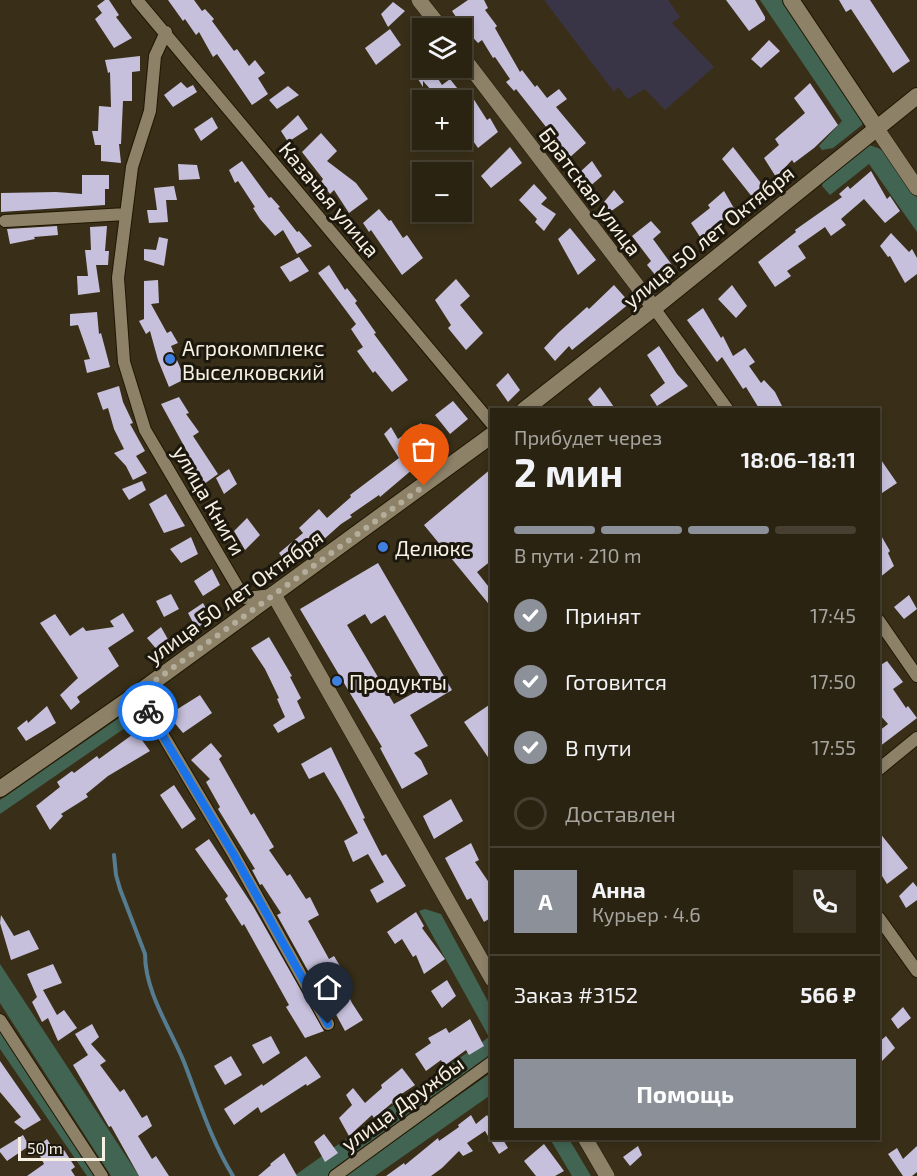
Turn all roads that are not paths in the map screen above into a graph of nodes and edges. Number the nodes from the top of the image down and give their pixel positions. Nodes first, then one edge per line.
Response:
1 (137, 0) edge
2 (419, 0) edge
3 (791, 0) edge
4 (433, 18) edge
5 (166, 32) junction
6 (472, 69) edge
7 (917, 96) edge
8 (878, 129) junction
9 (917, 188) edge
10 (126, 214) junction
11 (5, 221) dead end
12 (654, 308) junction
13 (527, 408) edge
14 (727, 408) edge
15 (490, 422) edge
16 (490, 436) edge
17 (274, 595) junction
18 (880, 622) edge
19 (917, 676) edge
20 (138, 693) junction
21 (917, 738) edge
22 (880, 768) edge
23 (0, 789) edge
24 (880, 919) edge
25 (917, 971) edge
26 (490, 975) edge
27 (0, 1020) edge
28 (328, 1024) dead end
29 (490, 1063) edge
30 (586, 1140) edge
31 (102, 1176) edge
32 (335, 1176) edge
33 (607, 1176) edge

1 - 5 street, Казачья улица
2 - 4 street
3 - 8 main road
5 - 10 street, улица Книги
5 - 15 street, Казачья улица
6 - 12 street, Братская улица
7 - 8 main road, улица 50 лет Октября
8 - 9 street
8 - 12 main road, улица 50 лет Октября
10 - 11 street
10 - 17 street, улица Книги
12 - 13 main road, улица 50 лет Октября
12 - 14 street, Братская улица
16 - 17 main road, улица 50 лет Октября
17 - 20 main road, улица 50 лет Октября
17 - 26 street
18 - 19 street
20 - 23 main road, улица 50 лет Октября
20 - 28 street
21 - 22 street
24 - 25 street
27 - 31 street
29 - 32 street, улица Дружбы
30 - 33 street

